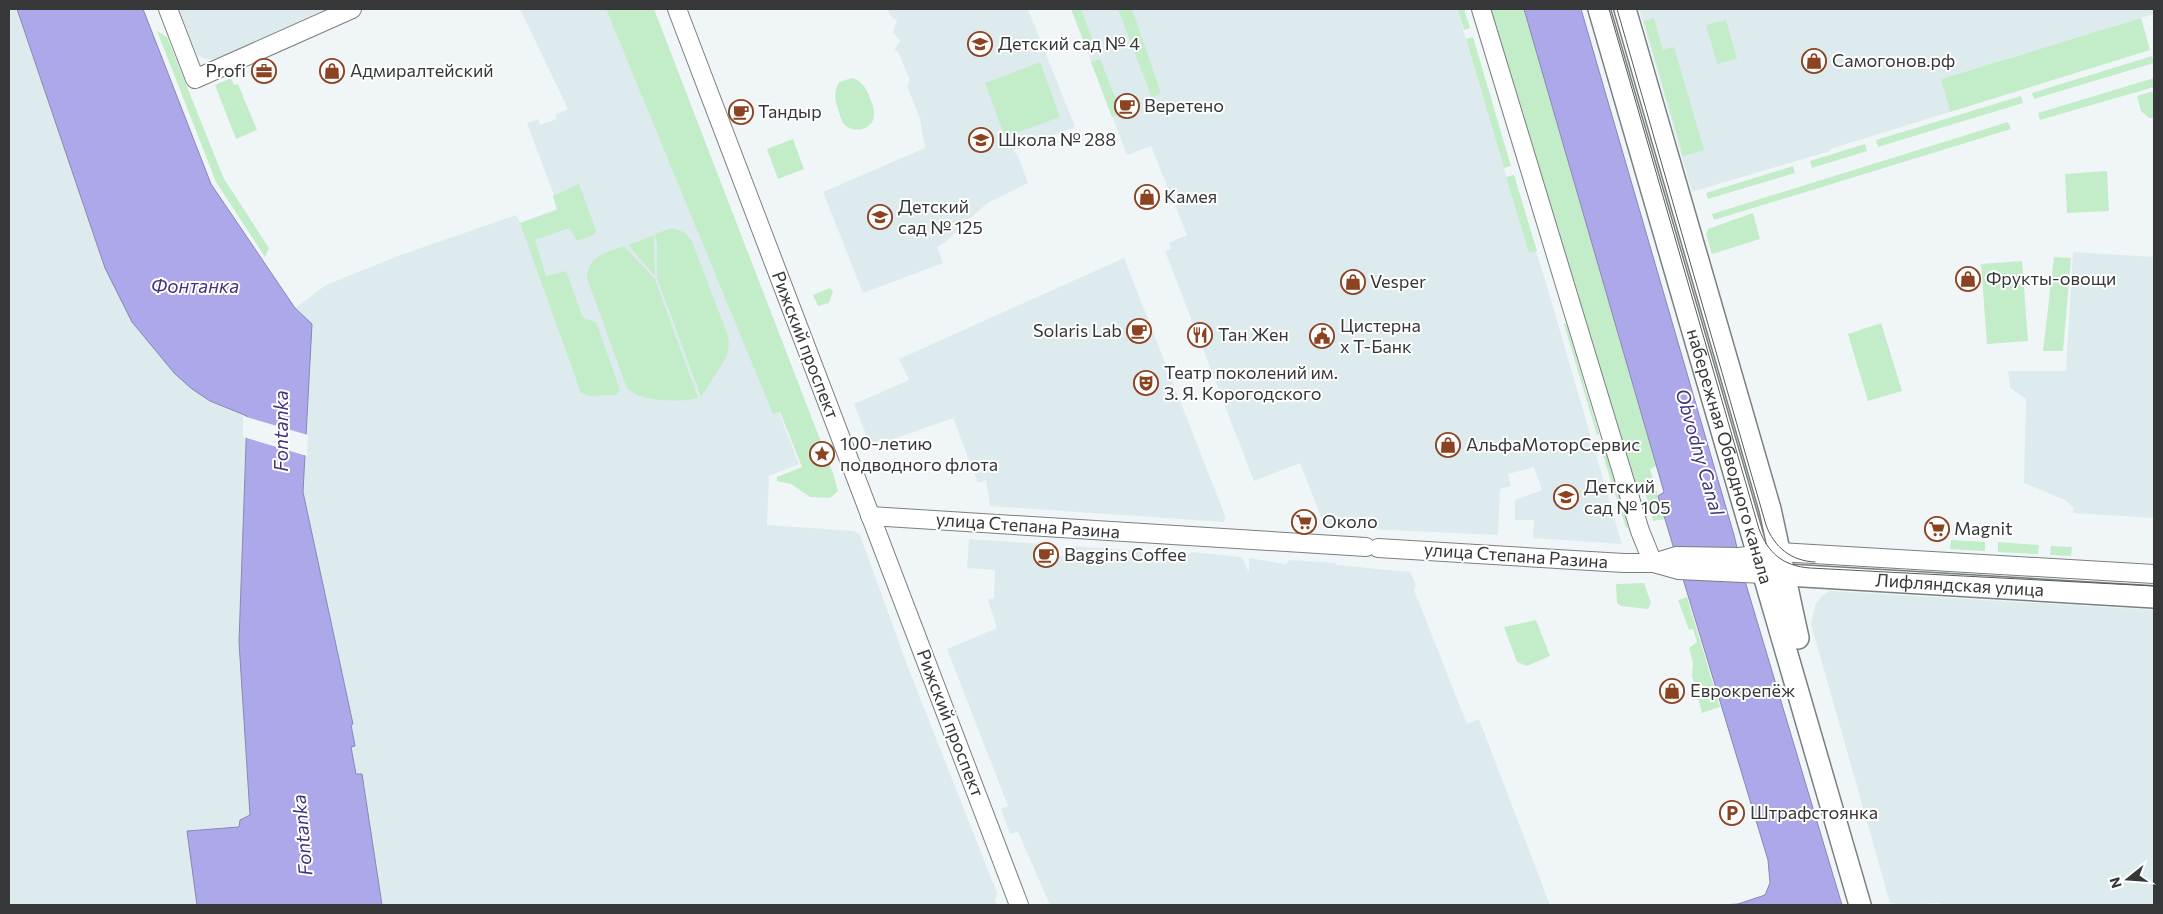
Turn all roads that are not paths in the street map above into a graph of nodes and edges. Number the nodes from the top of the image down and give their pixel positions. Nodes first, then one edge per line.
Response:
1 (168, 9) edge
2 (352, 9) edge
3 (677, 9) edge
4 (1480, 9) edge
5 (1600, 9) edge
6 (1625, 9) edge
7 (870, 516) junction
8 (1653, 562) junction
9 (1761, 564) junction
10 (2154, 574) edge
11 (2154, 597) edge
12 (1019, 905) edge
13 (1860, 905) edge
14 (1874, 905) edge

1 - 2 street
3 - 7 street, Рижский проспект
4 - 8 street
5 - 9 main road, набережная Обводного канала
6 - 9 main road, набережная Обводного канала
7 - 8 street, улица Степана Разина
7 - 12 street, Рижский проспект
8 - 9 street, улица Степана Разина
9 - 10 street, Лифляндская улица
9 - 11 main road, Лифляндская улица
9 - 13 main road, набережная Обводного канала
9 - 14 main road, набережная Обводного канала

